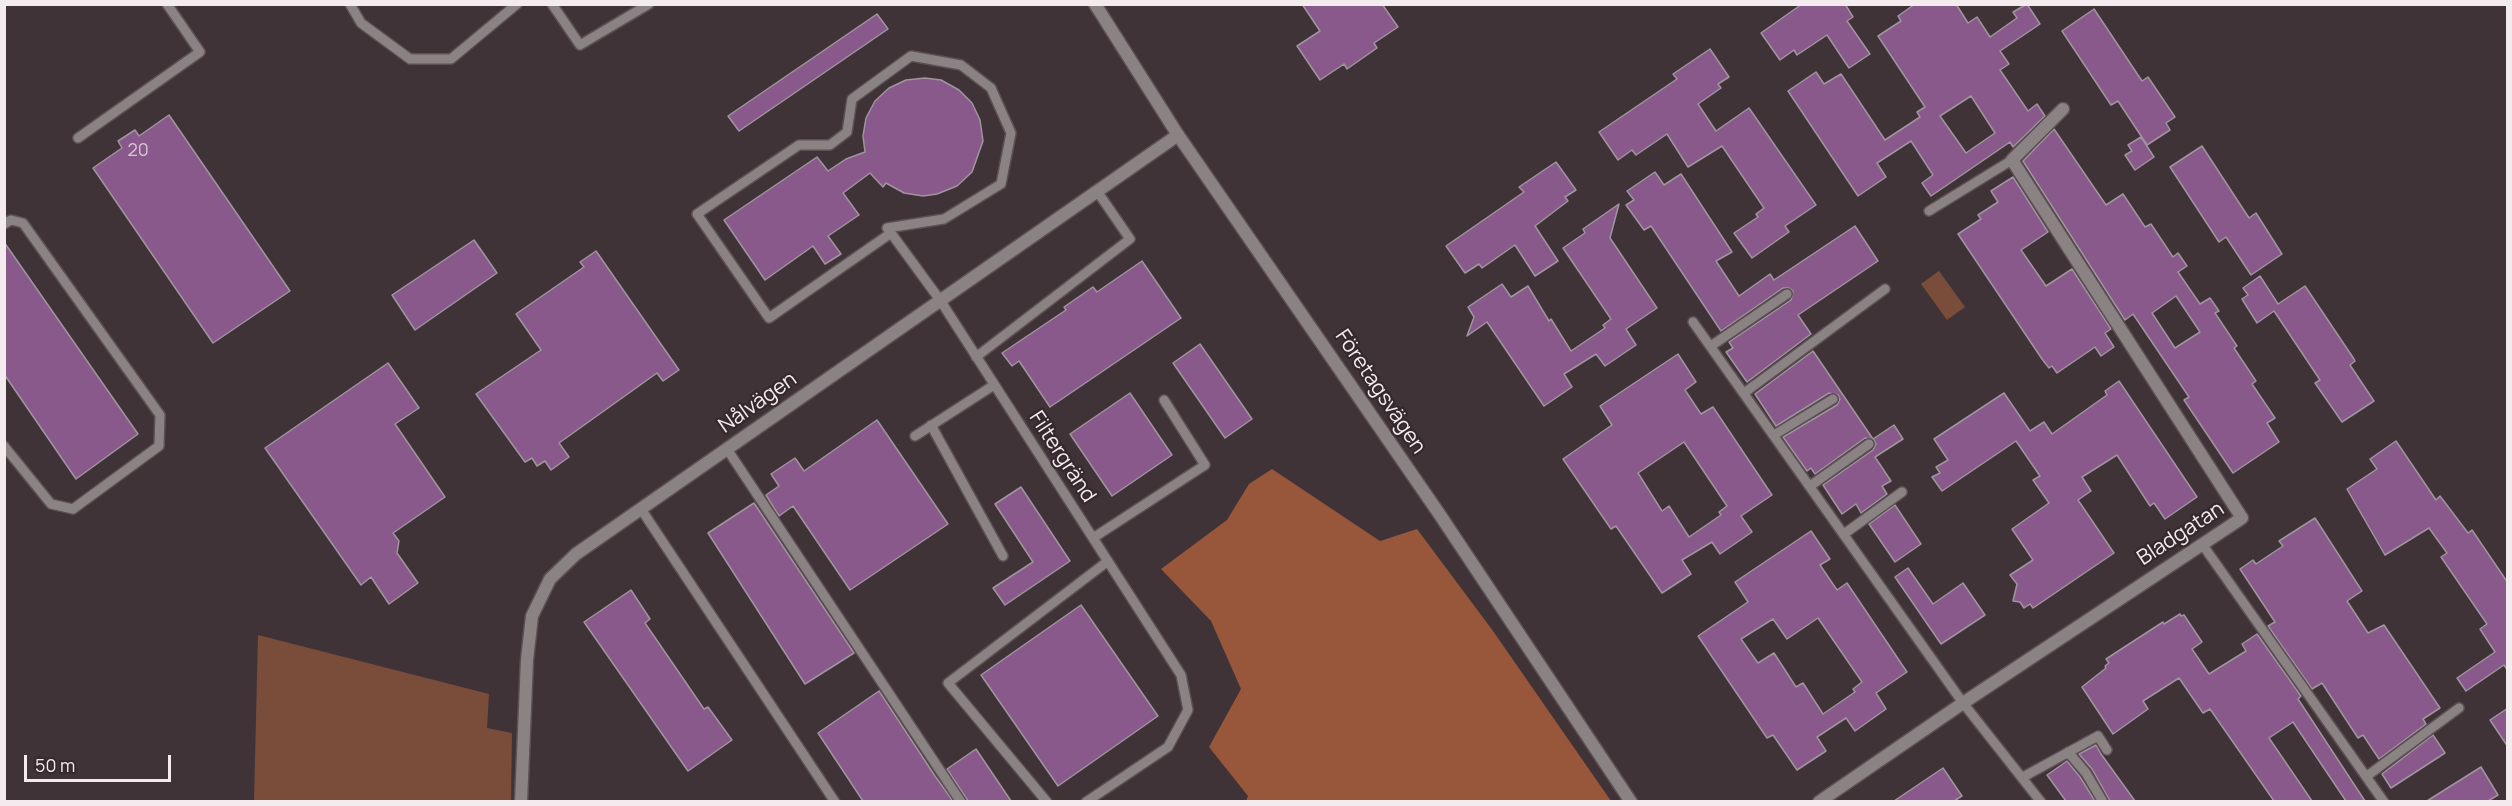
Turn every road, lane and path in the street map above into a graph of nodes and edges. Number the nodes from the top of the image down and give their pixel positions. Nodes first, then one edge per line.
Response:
1 (167, 4) edge
2 (350, 4) edge
3 (517, 4) edge
4 (552, 4) edge
5 (649, 4) edge
6 (1098, 6) edge
7 (2063, 109) dead end
8 (1178, 135) junction
9 (78, 138) dead end
10 (2012, 160) junction
11 (1097, 191) junction
12 (1929, 211) dead end
13 (4, 224) edge
14 (891, 233) junction
15 (1885, 289) dead end
16 (1787, 294) dead end
17 (940, 300) junction
18 (1693, 322) dead end
19 (1711, 346) junction
20 (976, 357) junction
21 (994, 385) junction
22 (1744, 393) junction
23 (1833, 399) dead end
24 (1164, 400) dead end
25 (931, 425) junction
26 (915, 435) dead end
27 (1774, 435) junction
28 (1869, 444) dead end
29 (4, 446) edge
30 (727, 449) junction
31 (1810, 486) junction
32 (1902, 492) dead end
33 (641, 508) junction
34 (1844, 534) junction
35 (1093, 538) junction
36 (2202, 544) junction
37 (1003, 556) dead end
38 (1108, 561) junction
39 (1963, 703) junction
40 (2459, 708) dead end
41 (2108, 750) dead end
42 (2068, 752) junction
43 (2367, 776) junction
44 (2023, 777) junction
45 (521, 801) edge
46 (835, 801) edge
47 (962, 801) edge
48 (1047, 801) edge
49 (1086, 801) edge
50 (1631, 801) edge
51 (1819, 801) edge
52 (2041, 801) edge
53 (2103, 801) edge
54 (2384, 801) edge

1 - 9 lane
2 - 3 lane
4 - 5 lane
6 - 8 street, Företagsvägen
7 - 10 street
8 - 11 street, Nålvägen
8 - 50 street, Företagsvägen
10 - 12 lane
10 - 36 street, Bladgatan
11 - 17 street, Nålvägen
11 - 20 lane
13 - 29 lane
14 - 14 lane
14 - 17 lane, Filtergränd
15 - 22 lane
16 - 19 lane
17 - 20 lane, Filtergränd
17 - 30 street, Nålvägen
18 - 19 lane
19 - 22 lane
20 - 21 lane, Filtergränd
21 - 25 lane
21 - 35 lane, Filtergränd
22 - 27 lane
23 - 27 lane
24 - 35 lane
25 - 26 lane
25 - 37 lane
27 - 31 lane
28 - 31 lane
30 - 33 street, Nålvägen
30 - 47 lane
31 - 34 lane
32 - 34 lane
33 - 45 street, Nålvägen
33 - 46 lane
34 - 39 lane
35 - 38 lane, Filtergränd
36 - 39 street, Bladgatan
36 - 43 lane
38 - 48 lane
38 - 49 lane, Filtergränd
39 - 44 lane
39 - 51 street, Bladgatan
40 - 43 lane
41 - 42 lane
42 - 44 lane
42 - 53 lane
43 - 54 lane
44 - 52 lane

